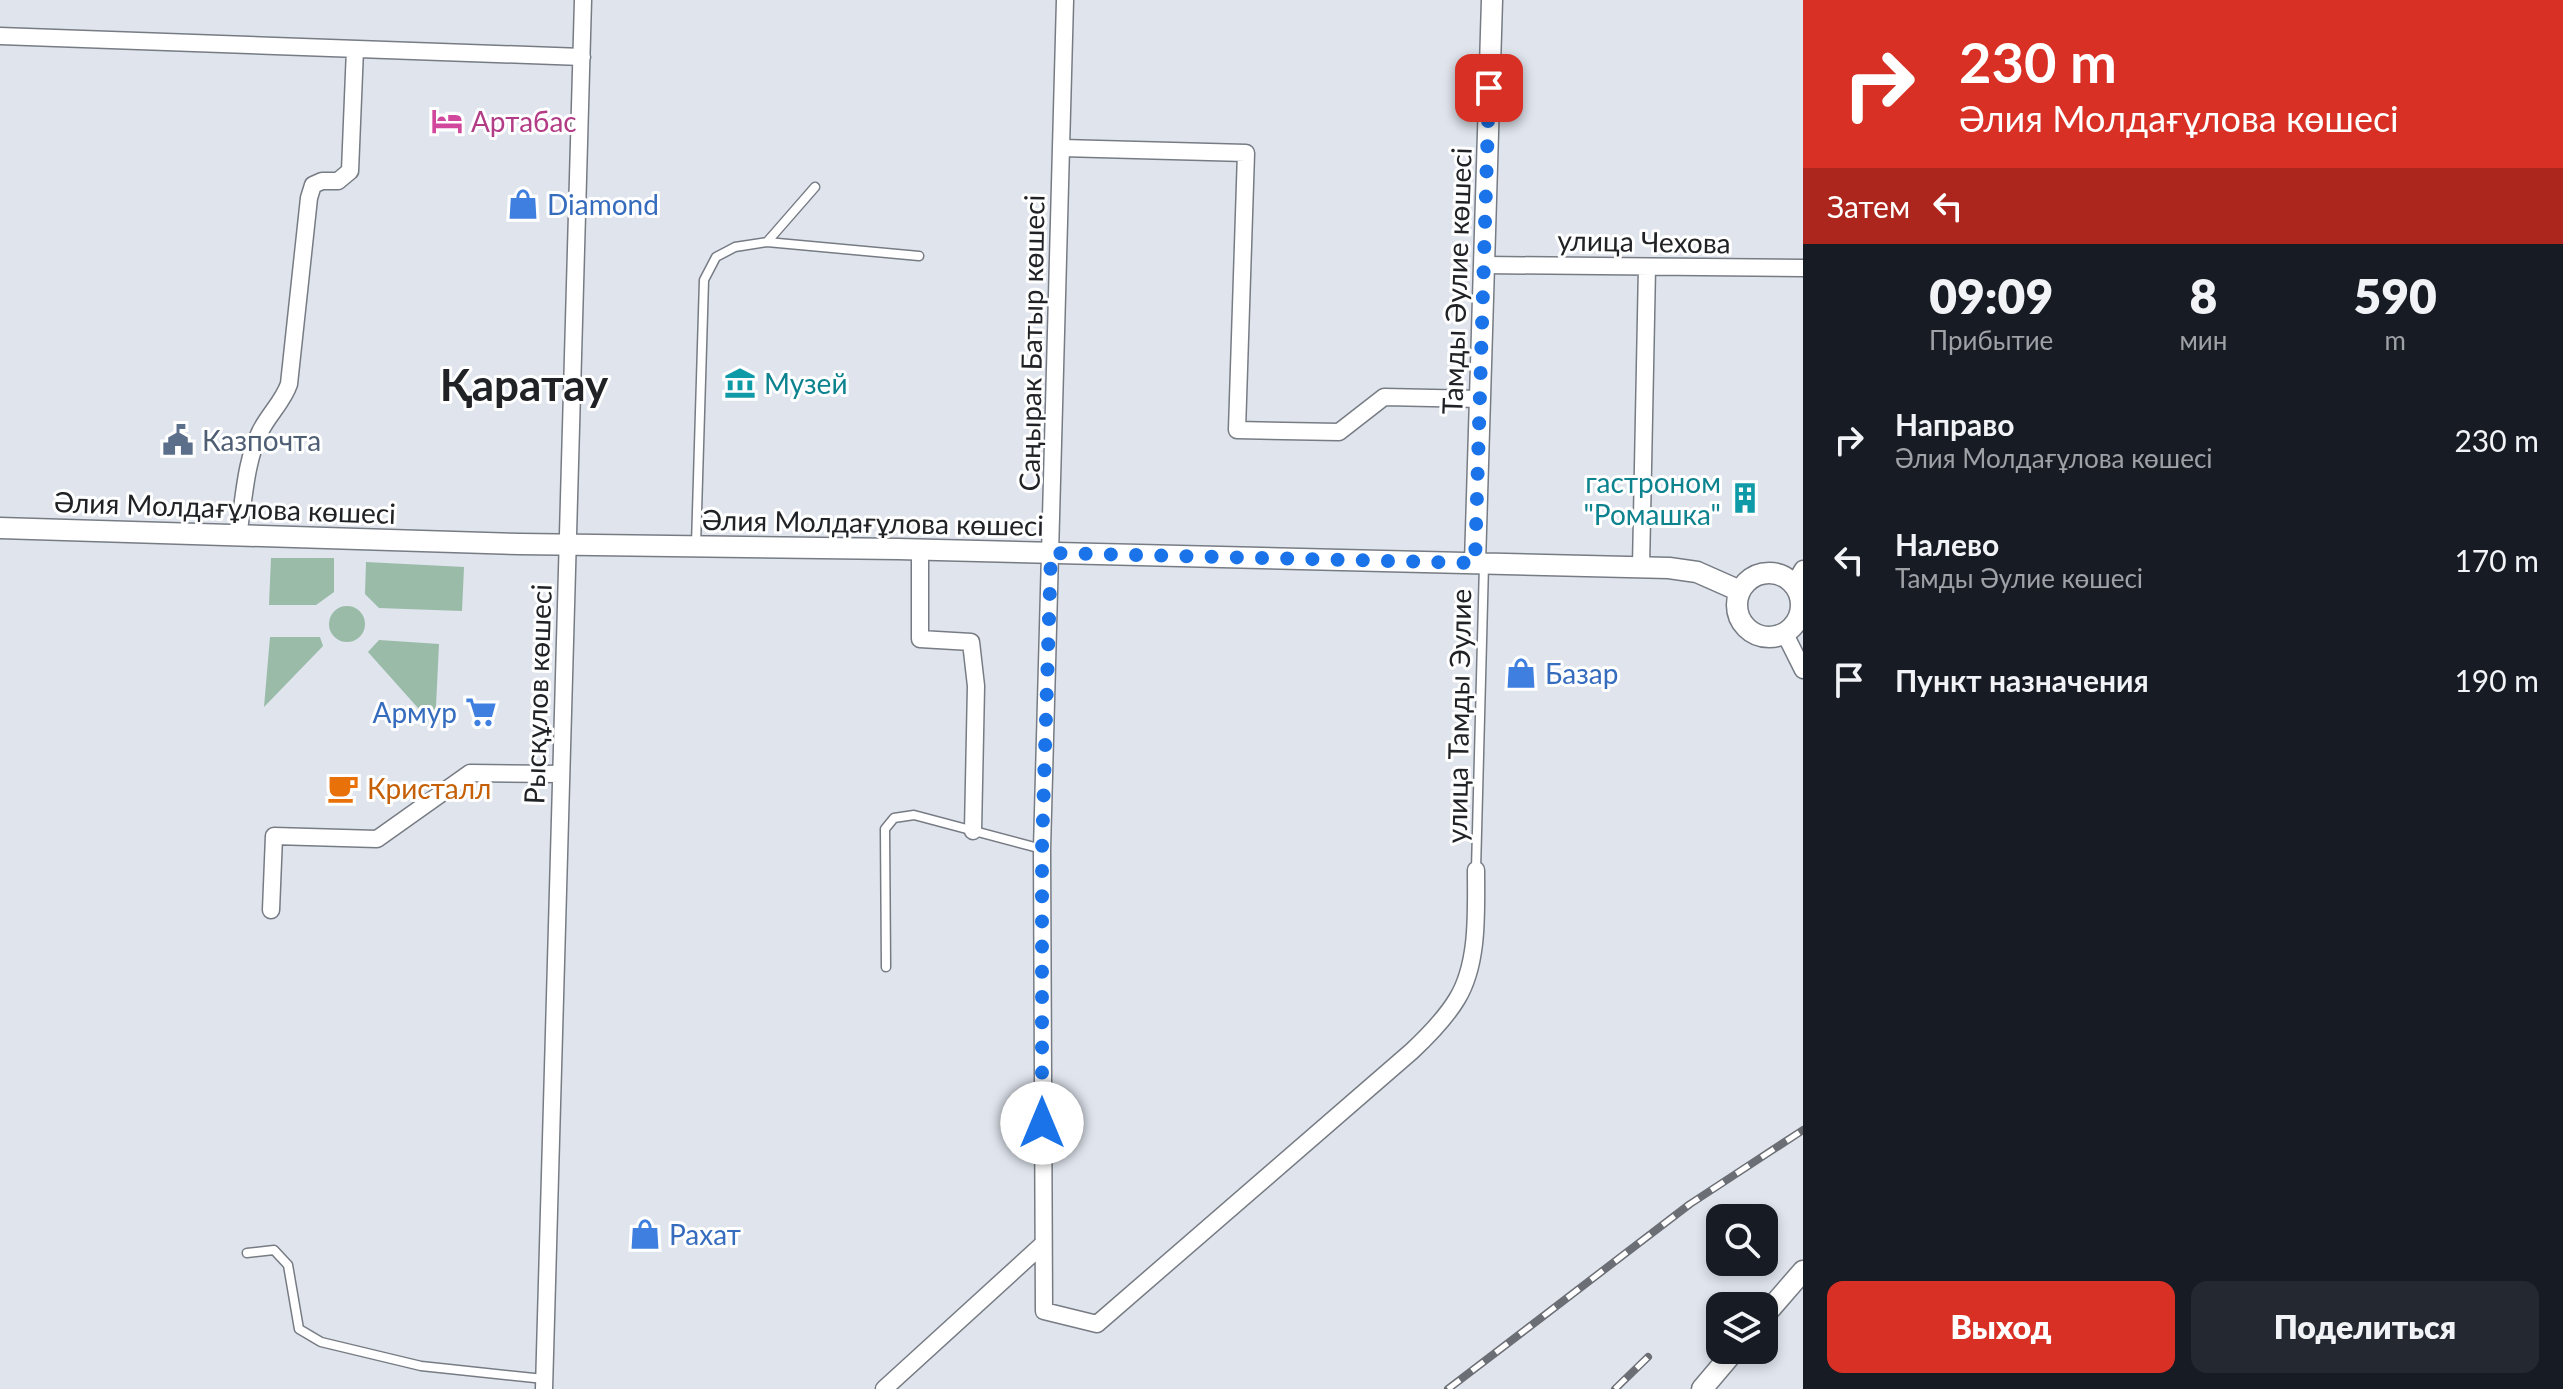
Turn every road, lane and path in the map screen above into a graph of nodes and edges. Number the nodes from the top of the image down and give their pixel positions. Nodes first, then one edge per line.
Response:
1 (583, 0) edge
2 (1065, 0) edge
3 (1492, 0) edge
4 (0, 36) edge
5 (355, 49) junction
6 (582, 57) junction
7 (1062, 148) junction
8 (815, 187) dead end
9 (767, 242) junction
10 (919, 256) dead end
11 (1485, 265) junction
12 (1647, 267) junction
13 (1803, 268) edge
14 (1480, 399) junction
15 (0, 528) edge
16 (238, 535) junction
17 (567, 544) junction
18 (696, 546) junction
19 (920, 550) junction
20 (1051, 553) junction
21 (1479, 563) junction
22 (1641, 567) junction
23 (1799, 577) edge
24 (1740, 591) junction
25 (1785, 634) junction
26 (1803, 670) edge
27 (561, 774) junction
28 (973, 831) junction
29 (1042, 849) junction
30 (1476, 870) joint
31 (271, 910) dead end
32 (886, 967) dead end
33 (1043, 1244) junction
34 (247, 1253) dead end
35 (1803, 1271) edge
36 (1778, 1300) edge
37 (1723, 1364) edge
38 (544, 1384) edge
39 (884, 1389) edge
40 (1702, 1389) edge

1 - 6 street, Рысқұлов көшесі
2 - 7 street, Саңырак Батыр көшесі
3 - 11 street, Тамды Әулие көшесі
4 - 5 street
5 - 6 street
5 - 16 street
6 - 17 street, Рысқұлов көшесі
7 - 14 street
7 - 20 street, Саңырак Батыр көшесі
8 - 9 lane
9 - 10 lane
9 - 18 lane
11 - 12 street, улица Чехова
11 - 14 street, Тамды Әулие көшесі
12 - 13 street, улица Чехова
12 - 22 street
14 - 21 street, Тамды Әулие көшесі
15 - 16 street, Әлия Молдағұлова көшесі
16 - 17 street, Әлия Молдағұлова көшесі
17 - 18 street, Әлия Молдағұлова көшесі
17 - 27 street, Рысқұлов көшесі
18 - 19 street, Әлия Молдағұлова көшесі
19 - 20 street, Әлия Молдағұлова көшесі
19 - 28 street
20 - 21 street, Әлия Молдағұлова көшесі
20 - 29 street, Саңырак Батыр көшесі
21 - 22 street, Әлия Молдағұлова көшесі
21 - 30 lane, улица Тамды Эулие
22 - 24 street, Әлия Молдағұлова көшесі
23 - 24 street
23 - 25 street
24 - 25 street
25 - 26 street
27 - 31 street
27 - 38 street, Рысқұлов көшесі
28 - 29 lane
28 - 32 lane
29 - 33 street, Саңырак Батыр көшесі
30 - 33 street, Саңырак Батыр көшесі
33 - 39 street
34 - 38 lane
35 - 36 street
37 - 40 street

